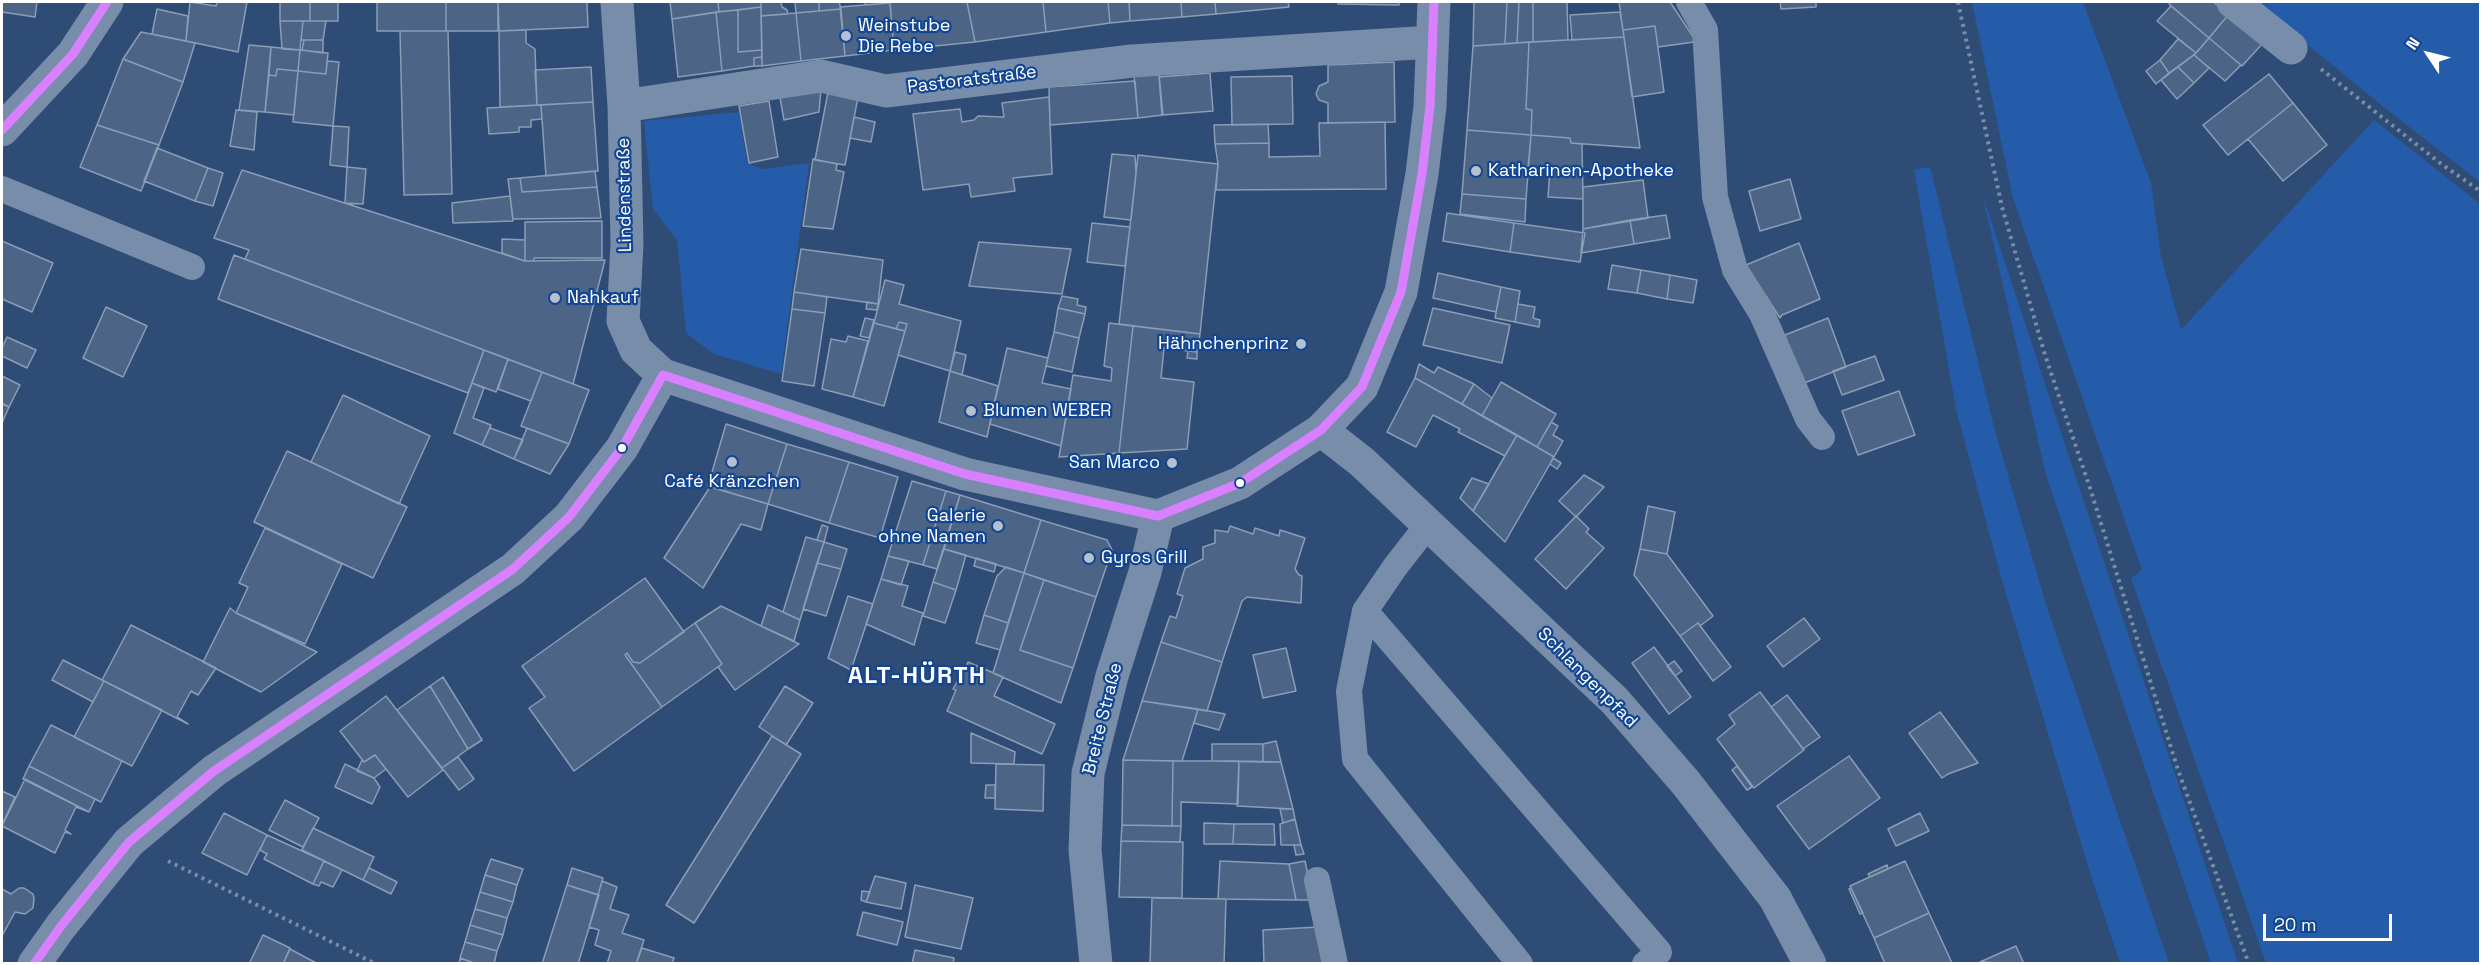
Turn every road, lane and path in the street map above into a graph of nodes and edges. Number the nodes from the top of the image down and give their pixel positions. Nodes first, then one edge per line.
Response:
1 (108, 2) edge
2 (617, 2) edge
3 (1434, 2) edge
4 (1689, 2) edge
5 (1958, 2) edge
6 (2233, 2) edge
7 (1432, 42) junction
8 (2291, 48) joint
9 (624, 105) junction
10 (2, 130) edge
11 (2, 189) edge
12 (2481, 191) edge
13 (192, 267) dead end
14 (663, 375) junction
15 (1320, 430) junction
16 (1822, 437) dead end
17 (1158, 516) junction
18 (1427, 526) junction
19 (1365, 611) junction
20 (129, 842) junction
21 (1317, 880) dead end
22 (34, 963) edge
23 (376, 963) edge
24 (1096, 963) edge
25 (1335, 963) edge
26 (1520, 963) edge
27 (1645, 963) edge
28 (1810, 963) edge
29 (2248, 963) edge

1 - 10 street
2 - 9 street, Lindenstraße
3 - 7 street
4 - 16 lane
5 - 29 path
6 - 8 street
7 - 9 street, Pastoratstraße
7 - 15 street
8 - 12 path
9 - 14 street, Lindenstraße
11 - 13 lane
14 - 17 street
14 - 20 street
15 - 17 street
15 - 18 street, Schlangenpfad
17 - 24 street, Breite Straße
18 - 19 lane
18 - 28 street, Schlangenpfad
19 - 26 lane
19 - 27 lane
20 - 22 street
20 - 23 path
21 - 25 lane

